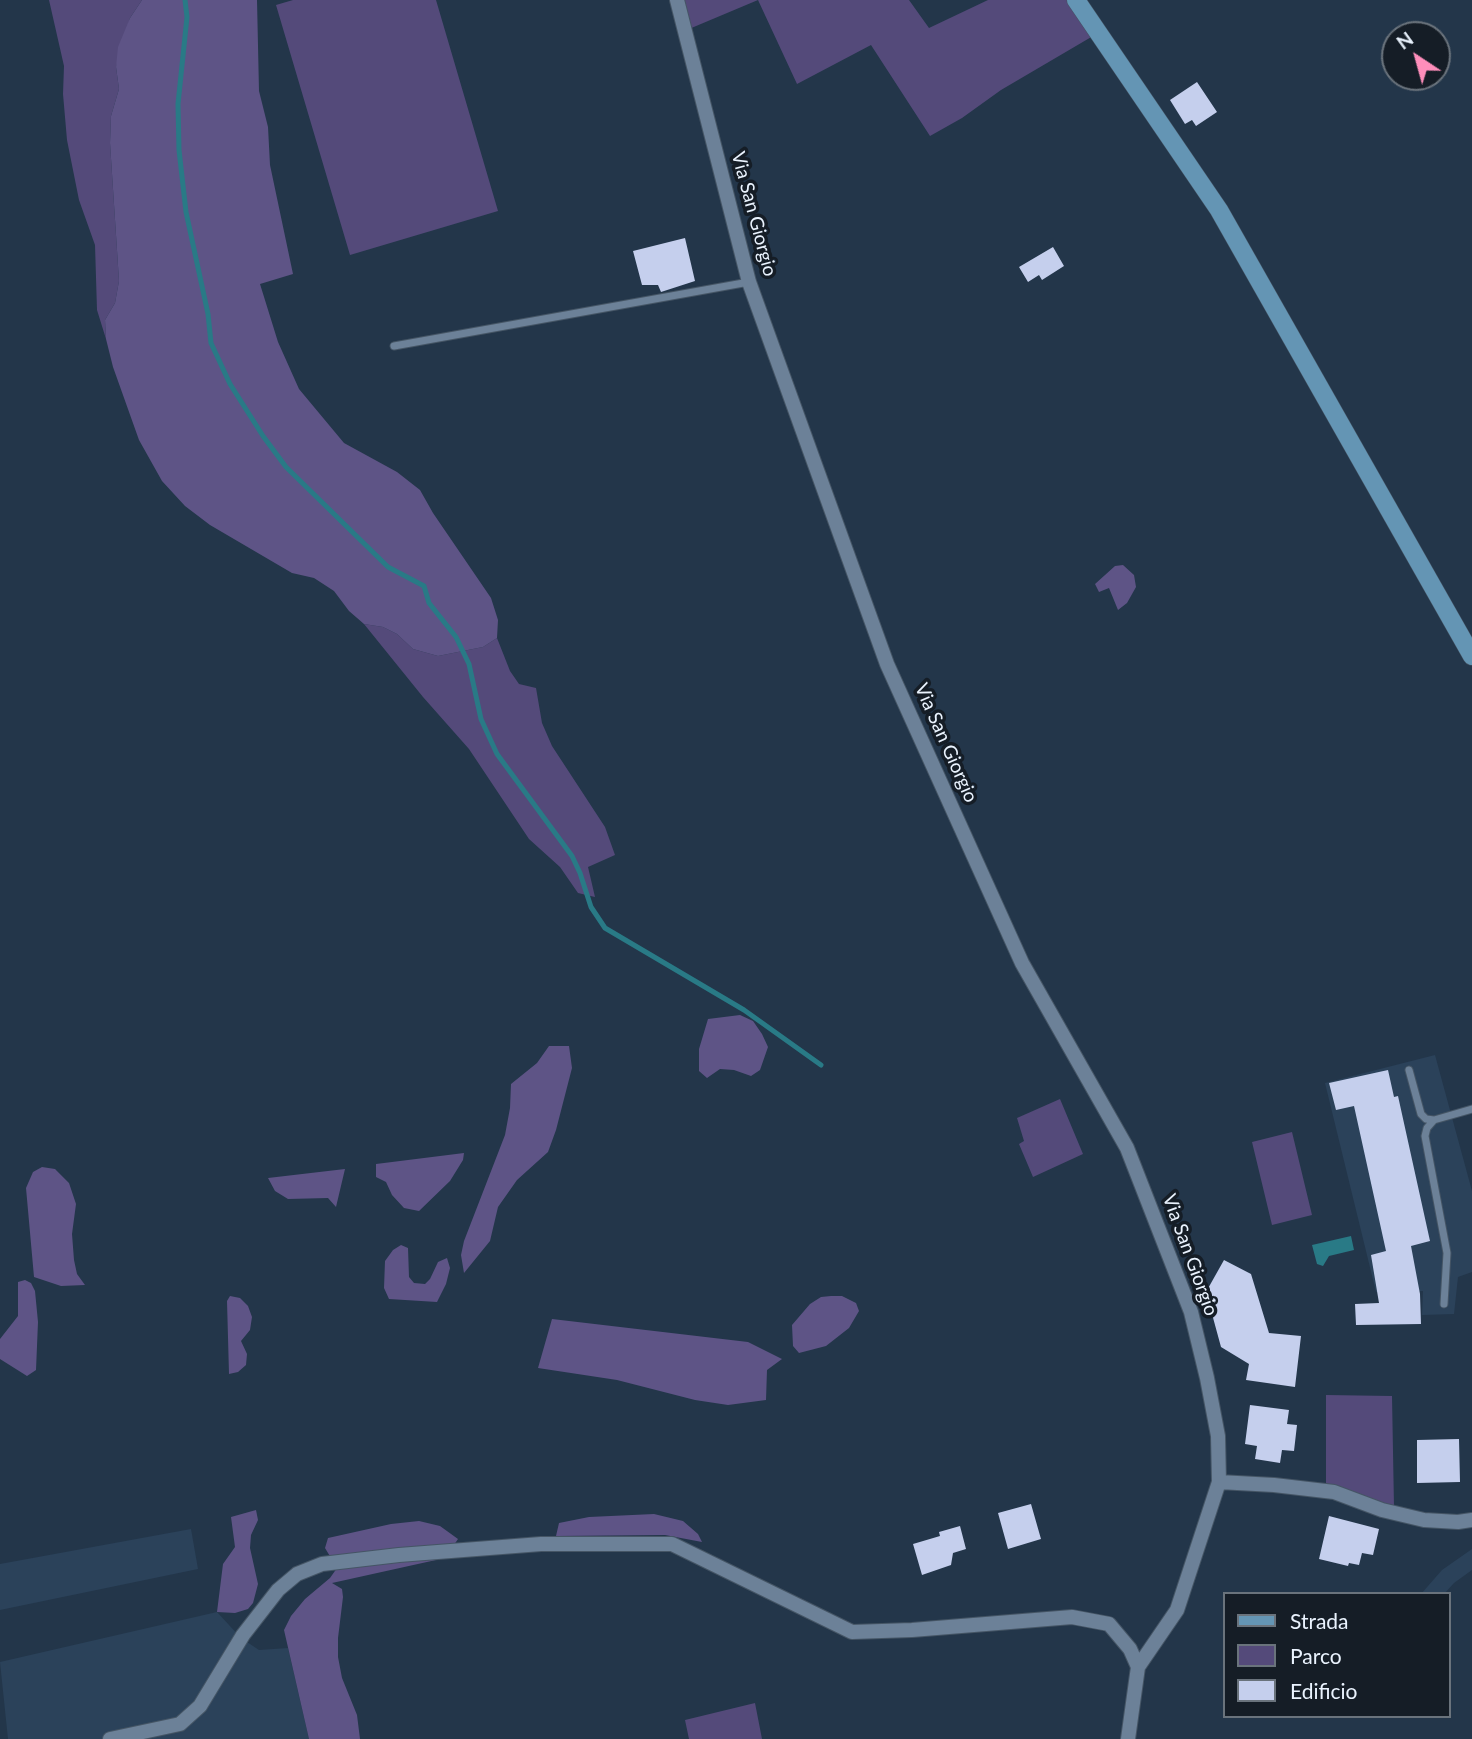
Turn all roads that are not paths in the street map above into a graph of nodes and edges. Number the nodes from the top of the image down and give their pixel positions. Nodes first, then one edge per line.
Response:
1 (677, 0) edge
2 (1076, 0) edge
3 (749, 282) junction
4 (394, 346) dead end
5 (1472, 656) edge
6 (1409, 1070) dead end
7 (1472, 1109) edge
8 (1434, 1121) junction
9 (1444, 1304) dead end
10 (1219, 1482) junction
11 (1472, 1520) edge
12 (1138, 1667) junction
13 (110, 1739) edge
14 (1128, 1739) edge

1 - 3 street, Via San Giorgio
2 - 5 street
3 - 4 lane
3 - 10 street, Via San Giorgio
6 - 8 lane
7 - 8 lane
8 - 9 lane
10 - 11 street
10 - 12 street, Via San Giorgio
12 - 13 street
12 - 14 street

